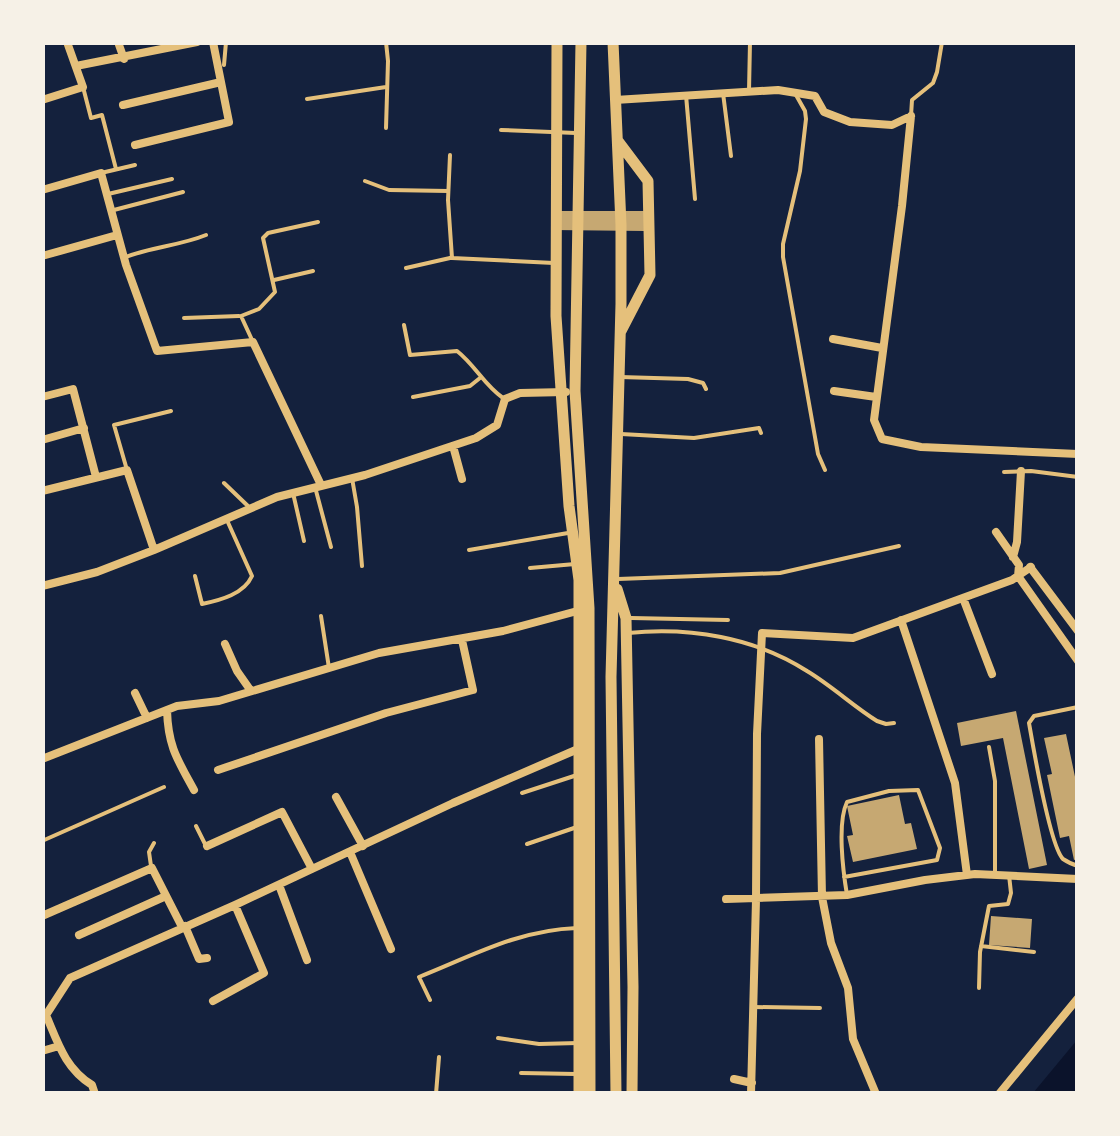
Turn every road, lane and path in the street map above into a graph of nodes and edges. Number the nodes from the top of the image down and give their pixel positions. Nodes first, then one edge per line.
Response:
1 (67, 42) edge
2 (118, 42) edge
3 (197, 42) edge
4 (212, 42) edge
5 (226, 42) edge
6 (386, 42) edge
7 (556, 42) edge
8 (581, 42) edge
9 (613, 42) edge
10 (750, 42) edge
11 (942, 42) edge
12 (124, 58) junction
13 (224, 65) dead end
14 (76, 66) junction
15 (221, 82) junction
16 (83, 87) junction
17 (386, 88) junction
18 (748, 91) junction
19 (793, 91) junction
20 (723, 93) junction
21 (686, 95) junction
22 (42, 100) edge
23 (307, 100) dead end
24 (615, 100) junction
25 (123, 106) dead end
26 (911, 116) junction
27 (386, 128) dead end
28 (502, 130) dead end
29 (555, 133) junction
30 (580, 133) junction
31 (618, 140) junction
32 (136, 144) dead end
33 (450, 156) dead end
34 (731, 156) dead end
35 (135, 165) dead end
36 (116, 170) junction
37 (101, 173) junction
38 (172, 179) dead end
39 (365, 181) dead end
40 (42, 190) edge
41 (448, 191) junction
42 (183, 192) dead end
43 (106, 195) junction
44 (695, 198) dead end
45 (110, 211) junction
46 (318, 222) dead end
47 (118, 235) junction
48 (206, 236) dead end
49 (42, 256) edge
50 (124, 258) junction
51 (452, 258) junction
52 (556, 264) junction
53 (406, 268) dead end
54 (313, 272) dead end
55 (272, 281) junction
56 (241, 316) junction
57 (184, 318) dead end
58 (404, 325) dead end
59 (620, 334) junction
60 (832, 339) dead end
61 (254, 342) junction
62 (882, 348) junction
63 (620, 376) junction
64 (482, 378) junction
65 (706, 388) dead end
66 (576, 391) junction
67 (834, 391) dead end
68 (560, 393) junction
69 (42, 397) edge
70 (876, 397) junction
71 (414, 398) dead end
72 (505, 400) junction
73 (171, 411) dead end
74 (84, 428) junction
75 (616, 434) junction
76 (762, 434) dead end
77 (42, 440) edge
78 (453, 446) junction
79 (1078, 454) edge
80 (127, 470) junction
81 (824, 470) dead end
82 (1021, 471) junction
83 (1004, 472) dead end
84 (96, 477) junction
85 (1078, 477) edge
86 (352, 478) junction
87 (462, 479) dead end
88 (224, 483) dead end
89 (318, 486) junction
90 (42, 491) edge
91 (293, 493) junction
92 (249, 508) junction
93 (226, 518) junction
94 (578, 531) junction
95 (996, 532) dead end
96 (304, 541) dead end
97 (331, 546) dead end
98 (899, 546) dead end
99 (154, 550) junction
100 (470, 550) dead end
101 (1014, 557) junction
102 (582, 563) junction
103 (362, 566) dead end
104 (1020, 566) junction
105 (1030, 567) junction
106 (530, 568) dead end
107 (195, 576) dead end
108 (1018, 576) junction
109 (614, 579) junction
110 (42, 586) edge
111 (963, 598) junction
112 (1058, 606) junction
113 (584, 610) junction
114 (321, 616) dead end
115 (1046, 616) junction
116 (626, 618) junction
117 (728, 620) dead end
118 (901, 620) junction
119 (1078, 631) edge
120 (626, 634) junction
121 (462, 640) junction
122 (225, 644) dead end
123 (760, 651) junction
124 (1078, 661) edge
125 (329, 668) junction
126 (992, 674) dead end
127 (251, 691) junction
128 (135, 693) dead end
129 (1078, 707) edge
130 (168, 710) junction
131 (147, 718) junction
132 (894, 723) dead end
133 (819, 739) dead end
134 (989, 747) dead end
135 (578, 749) junction
136 (44, 756) edge
137 (218, 770) dead end
138 (578, 775) junction
139 (164, 787) dead end
140 (194, 790) dead end
141 (522, 794) dead end
142 (336, 797) dead end
143 (196, 826) dead end
144 (577, 827) junction
145 (42, 841) edge
146 (154, 843) dead end
147 (527, 844) dead end
148 (207, 846) joint
149 (363, 846) junction
150 (350, 852) junction
151 (1078, 866) edge
152 (152, 868) junction
153 (312, 870) junction
154 (995, 874) junction
155 (966, 875) junction
156 (1009, 875) junction
157 (844, 876) junction
158 (1078, 879) edge
159 (278, 885) junction
160 (847, 895) junction
161 (166, 896) junction
162 (822, 897) junction
163 (726, 899) dead end
164 (756, 900) junction
165 (235, 905) junction
166 (42, 916) edge
167 (183, 926) junction
168 (577, 928) junction
169 (79, 935) dead end
170 (981, 946) junction
171 (632, 948) junction
172 (391, 949) dead end
173 (614, 949) junction
174 (1034, 952) dead end
175 (207, 958) dead end
176 (307, 960) dead end
177 (979, 988) dead end
178 (1078, 998) edge
179 (430, 1000) dead end
180 (214, 1001) dead end
181 (754, 1007) junction
182 (820, 1008) dead end
183 (44, 1012) edge
184 (498, 1038) dead end
185 (579, 1043) junction
186 (59, 1046) junction
187 (42, 1051) edge
188 (439, 1057) dead end
189 (520, 1073) dead end
190 (578, 1074) junction
191 (734, 1079) dead end
192 (752, 1082) junction
193 (94, 1094) edge
194 (436, 1094) edge
195 (578, 1094) edge
196 (590, 1094) edge
197 (616, 1094) edge
198 (632, 1094) edge
199 (752, 1094) edge
200 (876, 1094) edge
201 (999, 1094) edge

1 - 14 street
2 - 12 street
3 - 12 street
4 - 15 street
5 - 13 lane
6 - 17 lane
7 - 29 highway
8 - 30 highway
9 - 24 highway
10 - 18 lane
11 - 26 lane
12 - 14 street
14 - 16 street
15 - 25 street
15 - 32 street
16 - 22 street
16 - 36 lane
17 - 23 lane
17 - 27 lane
18 - 19 street
18 - 20 street
19 - 26 street
19 - 81 lane
20 - 21 street
20 - 34 lane
21 - 24 street
21 - 44 lane
24 - 31 highway
26 - 62 street
28 - 29 lane
29 - 30 lane
29 - 52 highway
30 - 66 highway
31 - 59 highway
31 - 59 highway
33 - 41 lane
35 - 36 lane
36 - 37 lane
37 - 40 street
37 - 43 street
38 - 43 lane
39 - 41 lane
41 - 51 lane
42 - 45 lane
43 - 45 street
45 - 47 street
46 - 55 lane
47 - 49 street
47 - 50 street
48 - 50 lane
50 - 61 street
51 - 52 lane
51 - 53 lane
52 - 68 highway
54 - 55 lane
55 - 56 lane
56 - 57 lane
56 - 61 lane
58 - 64 lane
59 - 63 highway
60 - 62 street
61 - 89 street
62 - 70 street
63 - 65 lane
63 - 75 highway
64 - 71 lane
64 - 72 lane
66 - 68 street
66 - 94 highway
67 - 70 street
68 - 72 street
68 - 94 highway
69 - 74 street
70 - 79 street
72 - 78 street
73 - 80 lane
74 - 77 street
74 - 84 street
75 - 76 lane
75 - 109 highway
78 - 86 street
78 - 87 street
80 - 84 street
80 - 99 street
82 - 83 lane
82 - 85 lane
82 - 101 street
84 - 90 street
86 - 89 street
86 - 103 lane
88 - 92 lane
89 - 91 street
89 - 97 lane
91 - 92 street
91 - 96 lane
92 - 93 street
93 - 99 street
93 - 107 lane
94 - 100 lane
94 - 102 highway
95 - 101 street
98 - 109 lane
99 - 110 street
101 - 104 street
102 - 106 lane
102 - 113 highway
104 - 105 street
104 - 108 street
105 - 108 street
105 - 112 street
108 - 111 street
108 - 115 street
109 - 116 highway
109 - 173 highway
111 - 118 street
111 - 126 street
112 - 115 street
112 - 119 street
113 - 121 street
113 - 135 highway
113 - 196 highway
114 - 125 lane
115 - 124 street
116 - 117 lane
116 - 120 highway
118 - 123 street
118 - 155 street
120 - 123 lane
120 - 171 highway
121 - 125 street
121 - 137 street
122 - 127 street
123 - 132 lane
123 - 164 street
125 - 127 street
127 - 130 street
128 - 131 street
129 - 151 lane
130 - 131 street
130 - 140 street
131 - 136 street
133 - 162 street
134 - 154 lane
135 - 138 highway
135 - 149 street
138 - 141 lane
138 - 144 highway
139 - 145 lane
142 - 149 street
143 - 148 lane
144 - 147 lane
144 - 168 highway
146 - 152 lane
148 - 153 street
149 - 150 street
150 - 153 street
150 - 172 street
152 - 161 street
152 - 166 street
153 - 159 street
154 - 155 street
154 - 156 street
155 - 160 street
156 - 158 street
156 - 170 lane
157 - 157 lane
157 - 160 lane
159 - 165 street
159 - 176 street
160 - 162 street
161 - 167 street
161 - 169 street
162 - 164 street
162 - 200 street
163 - 164 street
164 - 181 street
165 - 167 street
165 - 180 street
167 - 175 street
167 - 183 street
168 - 179 lane
168 - 185 highway
170 - 174 lane
170 - 177 lane
171 - 173 highway
171 - 198 highway
173 - 197 highway
178 - 201 street
181 - 182 lane
181 - 192 street
183 - 186 street
184 - 185 lane
185 - 190 highway
186 - 187 street
186 - 193 street
188 - 194 lane
189 - 190 lane
190 - 195 highway
191 - 192 street
192 - 199 street

